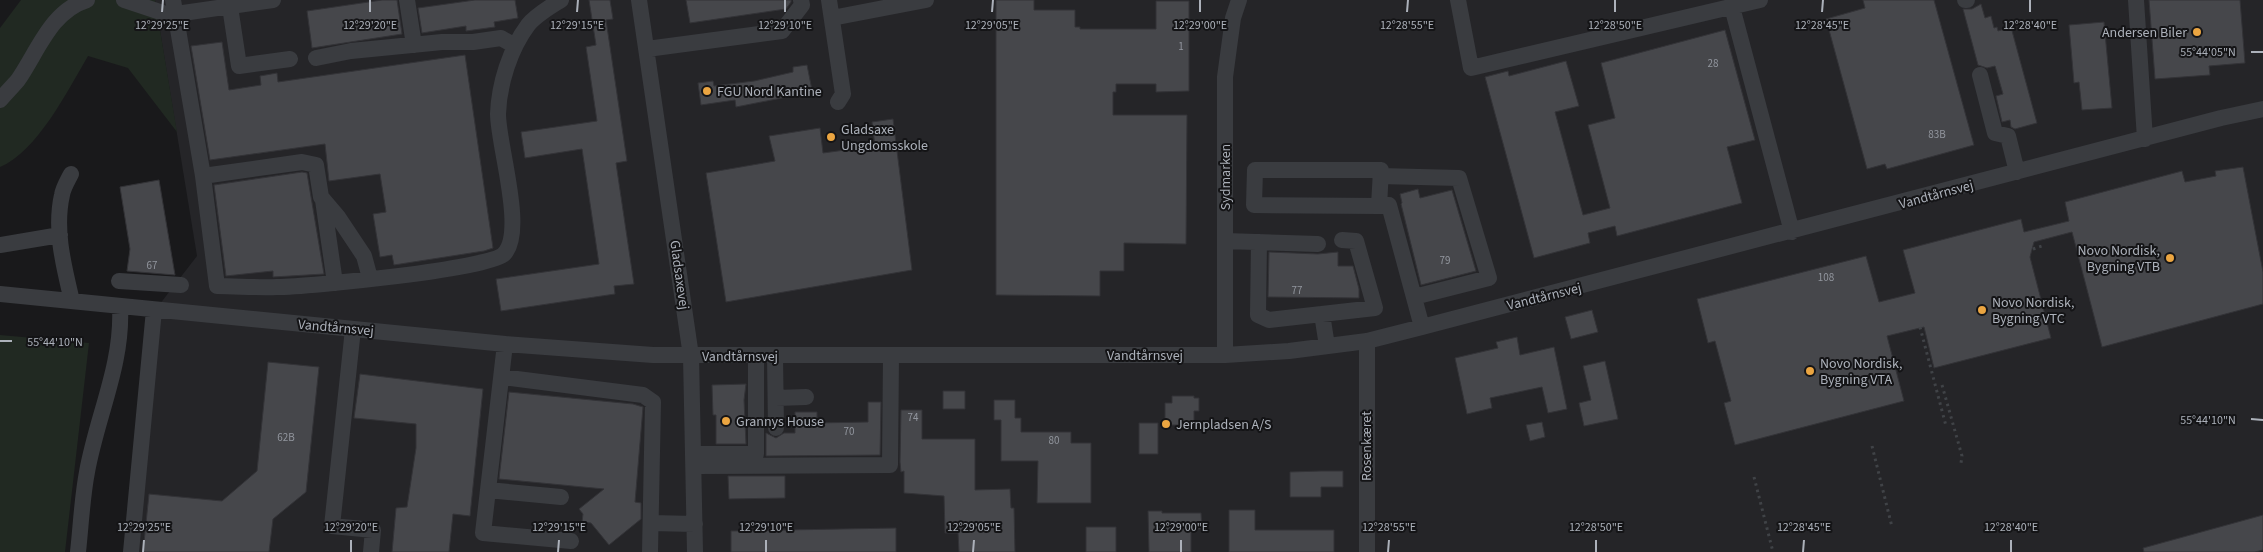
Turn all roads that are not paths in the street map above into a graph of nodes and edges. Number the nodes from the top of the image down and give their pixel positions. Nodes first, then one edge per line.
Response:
1 (87, 0) edge
2 (124, 0) edge
3 (273, 0) edge
4 (408, 0) edge
5 (561, 0) edge
6 (639, 0) edge
7 (801, 0) edge
8 (830, 0) edge
9 (924, 0) edge
10 (1239, 0) edge
11 (1458, 0) edge
12 (2136, 0) edge
13 (1754, 1) edge
14 (230, 3) edge
15 (174, 7) edge
16 (1732, 7) junction
17 (832, 18) junction
18 (414, 45) junction
19 (515, 46) junction
20 (647, 49) junction
21 (316, 58) dead end
22 (290, 59) dead end
23 (1980, 75) dead end
24 (0, 100) edge
25 (838, 102) dead end
26 (2263, 109) edge
27 (2144, 139) junction
28 (2017, 172) junction
29 (71, 174) dead end
30 (203, 176) junction
31 (1380, 176) junction
32 (323, 200) junction
33 (1379, 206) junction
34 (1792, 232) junction
35 (60, 235) junction
36 (1342, 240) dead end
37 (1225, 242) junction
38 (1259, 242) junction
39 (1318, 244) dead end
40 (0, 245) edge
41 (370, 278) junction
42 (119, 281) dead end
43 (335, 283) junction
44 (181, 285) dead end
45 (0, 294) edge
46 (1414, 297) junction
47 (72, 301) junction
48 (120, 307) junction
49 (154, 310) junction
50 (1322, 314) junction
51 (1422, 327) junction
52 (353, 329) junction
53 (1367, 341) junction
54 (505, 344) junction
55 (1327, 346) junction
56 (1225, 355) junction
57 (691, 356) junction
58 (756, 356) junction
59 (776, 356) junction
60 (891, 356) junction
61 (502, 377) junction
62 (806, 397) dead end
63 (776, 398) junction
64 (776, 428) dead end
65 (694, 460) junction
66 (488, 490) junction
67 (561, 497) dead end
68 (651, 523) junction
69 (695, 524) junction
70 (572, 541) dead end
71 (78, 552) edge
72 (131, 552) edge
73 (371, 552) edge
74 (650, 552) edge
75 (695, 552) edge
76 (1367, 552) edge

1 - 24 street
2 - 15 street
3 - 14 street
4 - 18 street
5 - 19 street
6 - 20 street, Gladsaxevej
7 - 20 street
8 - 17 street
9 - 17 street
10 - 37 street, Sydmarken
11 - 16 street
12 - 27 street
13 - 16 street
14 - 15 street
14 - 22 street
15 - 30 street
16 - 34 street
17 - 25 street
18 - 19 street
18 - 21 street
19 - 41 street
20 - 57 street, Gladsaxevej
23 - 28 street
26 - 27 street, Vandtårnsvej
27 - 28 street, Vandtårnsvej
28 - 34 street, Vandtårnsvej
29 - 35 street
30 - 32 street
30 - 43 street
31 - 33 street
31 - 33 street
31 - 46 street
32 - 41 street
32 - 43 street
33 - 46 street
34 - 51 street, Vandtårnsvej
35 - 40 street
35 - 47 street
36 - 50 street
37 - 38 street
37 - 56 street, Sydmarken
38 - 39 street
38 - 50 street
41 - 43 street
42 - 44 street
45 - 47 street, Vandtårnsvej
46 - 51 street
47 - 48 street, Vandtårnsvej
48 - 49 street, Vandtårnsvej
48 - 71 street
49 - 52 street, Vandtårnsvej
49 - 72 street
50 - 55 street
51 - 53 street, Vandtårnsvej
52 - 54 street, Vandtårnsvej
52 - 73 street
53 - 55 street, Vandtårnsvej
53 - 76 street, Rosenkæret
54 - 57 street, Vandtårnsvej
54 - 61 street
55 - 56 street, Vandtårnsvej
56 - 60 street, Vandtårnsvej
57 - 58 street, Vandtårnsvej
57 - 65 street, Gladsaxevej
58 - 59 street, Vandtårnsvej
58 - 65 street
59 - 60 street, Vandtårnsvej
59 - 63 street
60 - 65 street
61 - 66 street
61 - 68 street
62 - 63 street
63 - 64 street
65 - 69 street, Gladsaxevej
66 - 67 street
66 - 70 street
68 - 69 street
68 - 74 street
69 - 75 street, Gladsaxevej

